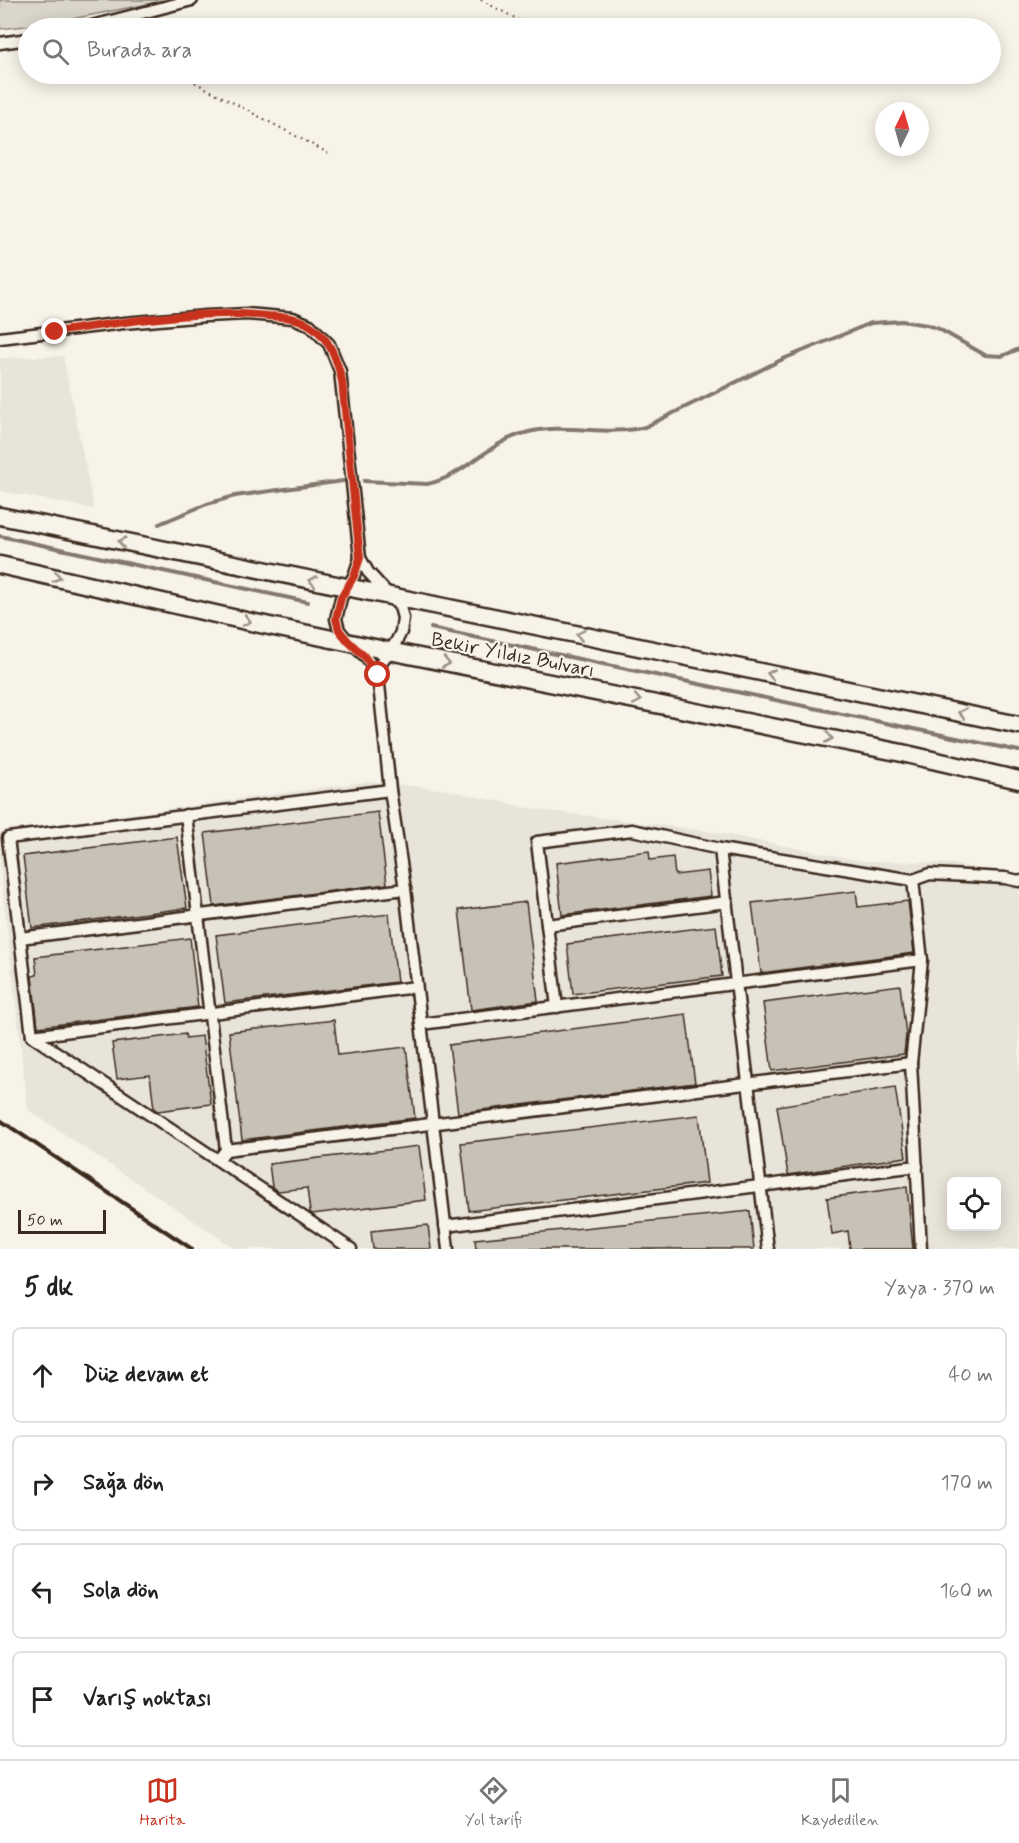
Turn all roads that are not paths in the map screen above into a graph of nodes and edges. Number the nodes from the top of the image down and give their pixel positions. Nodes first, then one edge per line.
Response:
1 (192, 0) edge
2 (128, 18) edge
3 (18, 40) edge
4 (0, 43) edge
5 (0, 338) edge
6 (0, 516) edge
7 (360, 558) junction
8 (0, 565) edge
9 (346, 587) junction
10 (391, 596) junction
11 (348, 641) junction
12 (389, 651) junction
13 (378, 675) junction
14 (1019, 725) edge
15 (1019, 780) edge
16 (390, 790) junction
17 (186, 816) junction
18 (720, 849) junction
19 (913, 880) junction
20 (1019, 881) edge
21 (405, 889) junction
22 (727, 902) junction
23 (198, 915) junction
24 (547, 925) junction
25 (20, 938) junction
26 (922, 960) junction
27 (736, 984) junction
28 (417, 987) junction
29 (557, 1007) junction
30 (210, 1014) junction
31 (421, 1024) junction
32 (32, 1036) junction
33 (911, 1064) junction
34 (748, 1084) junction
35 (433, 1124) junction
36 (226, 1150) junction
37 (218, 1160) junction
38 (917, 1166) junction
39 (761, 1186) junction
40 (445, 1226) junction
41 (351, 1249) edge
42 (448, 1249) edge
43 (768, 1249) edge
44 (921, 1249) edge

1 - 2 street
3 - 4 street
5 - 7 street
9 -> 6 main road, Bekir Yıldız Bulvarı
7 - 9 street
7 - 10 street
8 -> 11 main road, Bekir Yıldız Bulvarı
9 - 10 main road, Bekir Yıldız Bulvarı
9 - 11 street
10 - 12 street
14 -> 10 main road, Bekir Yıldız Bulvarı
11 - 12 main road, Bekir Yıldız Bulvarı
11 - 13 street
12 - 13 street
12 -> 15 main road, Bekir Yıldız Bulvarı
13 - 16 street
16 - 17 street
16 - 21 street
17 - 23 street
17 - 25 street
18 - 19 street
18 - 22 street
18 - 24 street
19 - 20 street
19 - 26 street
21 - 23 street
21 - 28 street
22 - 24 street
22 - 27 street
23 - 25 street
23 - 30 street
24 - 29 street
25 - 32 street
26 - 27 street
26 - 33 street
27 - 29 street
27 - 34 street
28 - 30 street
28 - 31 street
29 - 31 street
30 - 32 street
30 - 36 street
31 - 35 street
32 - 37 street
33 - 34 street
33 - 38 street
34 - 35 street
34 - 39 street
35 - 36 street
35 - 40 street
36 - 37 street
37 - 41 street
38 - 39 street
38 - 44 street
39 - 40 street
39 - 43 street
40 - 42 street

